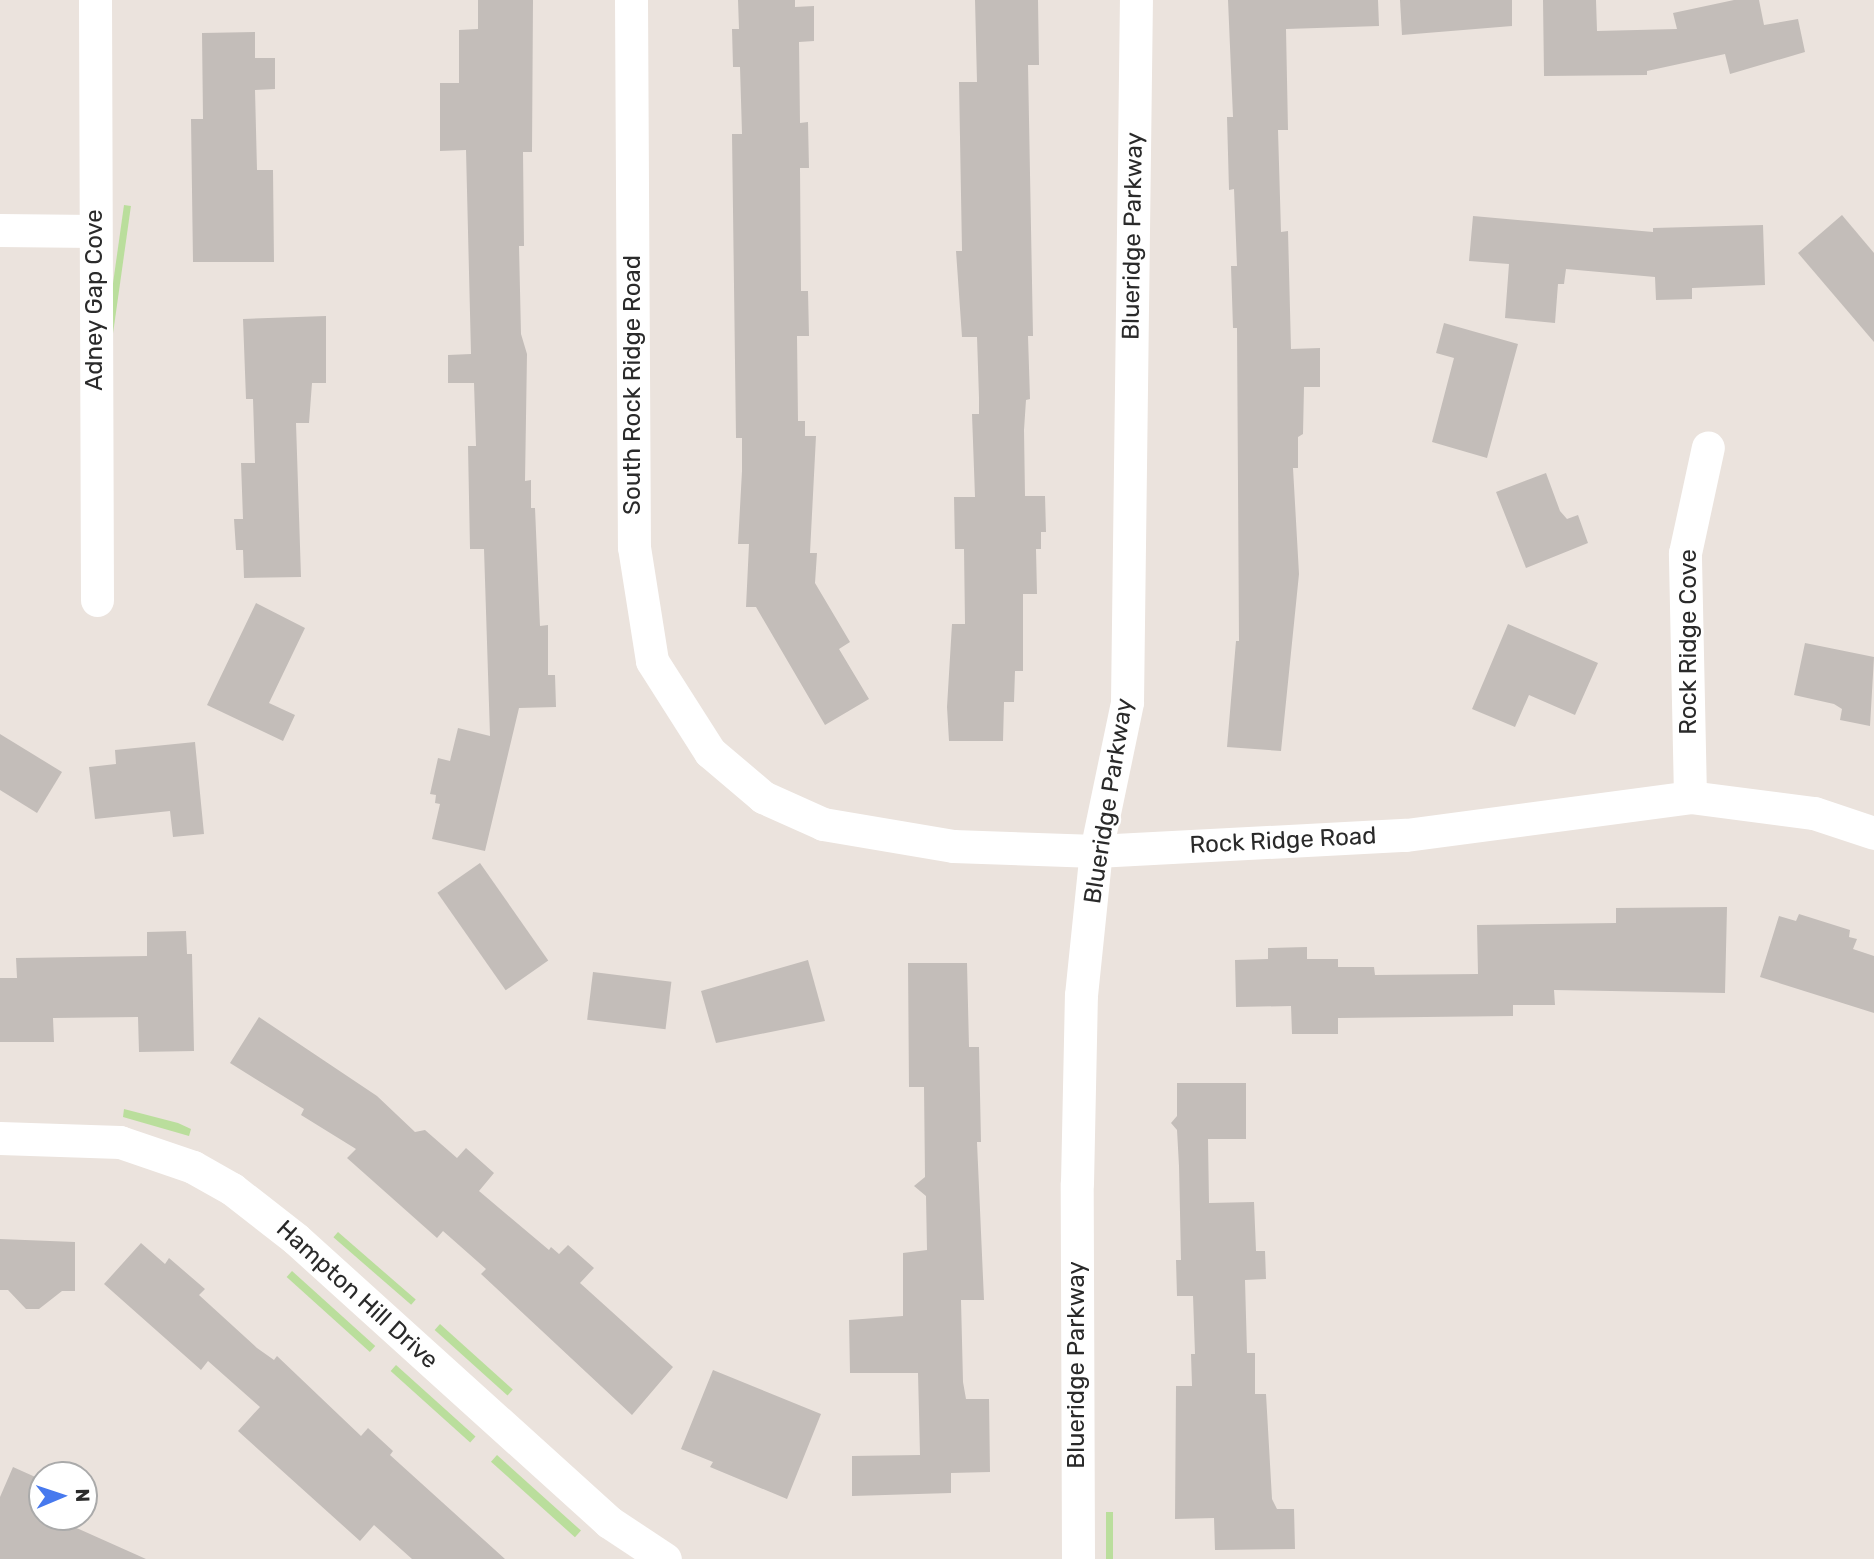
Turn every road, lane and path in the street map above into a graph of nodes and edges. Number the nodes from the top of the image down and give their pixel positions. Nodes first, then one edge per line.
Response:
1 (95, 0) edge
2 (631, 0) edge
3 (1136, 0) edge
4 (0, 230) edge
5 (94, 231) junction
6 (1708, 447) dead end
7 (97, 600) dead end
8 (710, 752) joint
9 (1690, 797) junction
10 (1874, 833) edge
11 (1096, 850) junction
12 (0, 1138) edge
13 (665, 1559) edge
14 (1078, 1559) edge

1 - 5 street, Adney Gap Cove
2 - 8 street, South Rock Ridge Road
3 - 11 street, Blueridge Parkway
4 - 5 street
5 - 7 street, Adney Gap Cove
6 - 9 street, Rock Ridge Cove
8 - 11 street, Rock Ridge Road
9 - 10 street, Rock Ridge Road
9 - 11 street, Rock Ridge Road
11 - 14 street, Blueridge Parkway
12 - 13 street, Hampton Hill Drive

